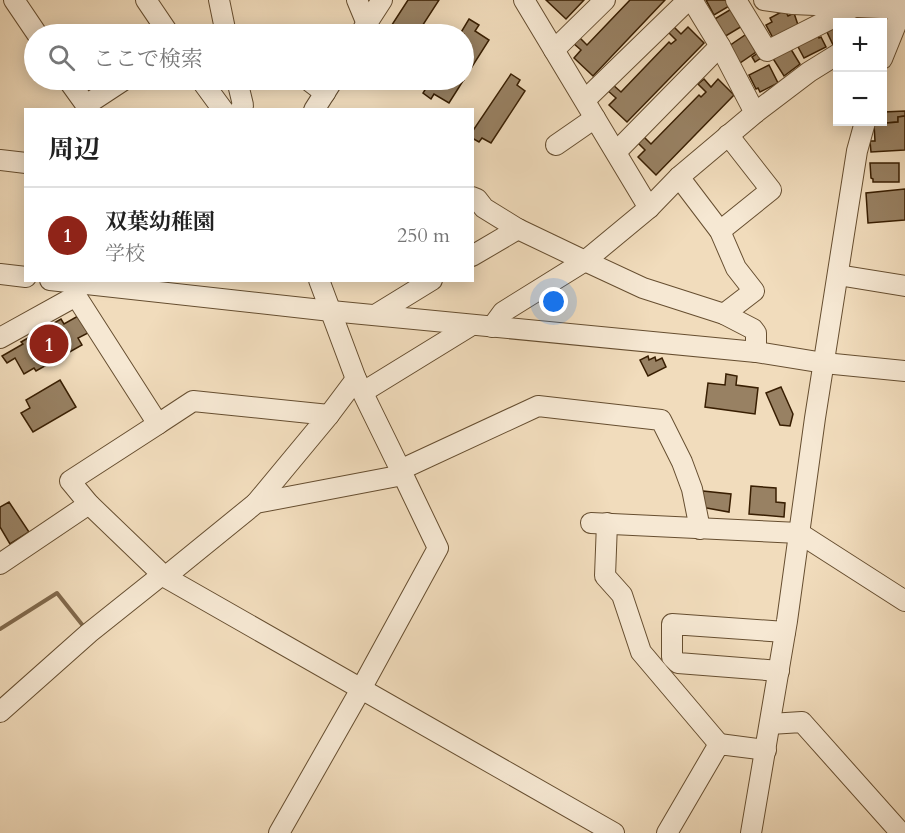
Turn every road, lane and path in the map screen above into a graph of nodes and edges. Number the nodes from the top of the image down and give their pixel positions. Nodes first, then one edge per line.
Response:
1 (14, 0) edge
2 (146, 0) edge
3 (219, 0) edge
4 (357, 0) edge
5 (382, 0) edge
6 (524, 0) edge
7 (605, 0) edge
8 (690, 0) edge
9 (736, 0) edge
10 (764, 0) edge
11 (904, 5) edge
12 (852, 8) junction
13 (30, 24) edge
14 (162, 24) edge
15 (224, 24) edge
16 (363, 24) edge
17 (367, 24) edge
18 (720, 46) junction
19 (889, 49) edge
20 (554, 50) junction
21 (833, 57) edge
22 (75, 90) edge
23 (110, 90) edge
24 (208, 90) edge
25 (239, 90) edge
26 (585, 100) junction
27 (86, 107) edge
28 (222, 108) edge
29 (241, 108) edge
30 (755, 113) junction
31 (595, 118) junction
32 (864, 126) edge
33 (728, 135) junction
34 (556, 146) dead end
35 (616, 152) junction
36 (0, 160) edge
37 (24, 163) edge
38 (679, 177) junction
39 (474, 198) edge
40 (649, 208) junction
41 (518, 229) junction
42 (720, 231) junction
43 (474, 255) edge
44 (585, 261) junction
45 (0, 274) edge
46 (838, 275) junction
47 (24, 278) edge
48 (55, 282) edge
49 (320, 282) edge
50 (429, 282) edge
51 (905, 286) edge
52 (77, 290) junction
53 (331, 311) junction
54 (724, 314) junction
55 (375, 315) junction
56 (472, 325) junction
57 (492, 327) junction
58 (0, 338) edge
59 (756, 352) junction
60 (824, 363) junction
61 (905, 371) edge
62 (360, 386) junction
63 (329, 415) junction
64 (158, 424) junction
65 (401, 472) junction
66 (256, 503) junction
67 (89, 504) junction
68 (700, 529) junction
69 (798, 533) junction
70 (0, 564) edge
71 (164, 575) junction
72 (905, 601) edge
73 (785, 632) junction
74 (779, 671) junction
75 (362, 689) junction
76 (0, 712) edge
77 (770, 724) junction
78 (719, 744) junction
79 (766, 750) junction
80 (279, 833) edge
81 (614, 833) edge
82 (667, 833) edge
83 (751, 833) edge
84 (901, 833) edge

1 - 13 street
2 - 14 street
3 - 15 street
4 - 16 street
5 - 17 street
6 - 20 street
7 - 20 street
8 - 18 street
8 - 26 street
9 - 12 street
10 - 12 street
11 - 12 street
11 - 19 street
18 - 30 street
18 - 35 street
20 - 26 street
21 - 30 street
22 - 27 street
23 - 27 street
24 - 28 street
25 - 29 street
26 - 31 street
30 - 33 street
31 - 34 street
31 - 35 street
32 - 46 street
33 - 38 street
33 - 42 street
35 - 40 street
36 - 37 street
38 - 40 street
38 - 42 street
39 - 41 street
40 - 44 street
41 - 43 street
41 - 44 street
42 - 54 street
44 - 54 street
44 - 57 street
45 - 47 street
46 - 51 street
46 - 60 street
48 - 52 street
49 - 53 street
50 - 55 street
52 - 53 street
52 - 58 street
52 - 64 street
53 - 55 street
53 - 62 street
54 - 59 street
55 - 56 street
56 - 57 street
56 - 62 street
57 - 59 street
59 - 60 street
60 - 61 street
60 - 69 street
62 - 63 street
62 - 65 street
63 - 64 street
63 - 66 street
64 - 67 street
65 - 66 street
65 - 68 street
65 - 75 street
66 - 71 street
67 - 70 street
67 - 71 street
68 - 69 street
68 - 78 street
69 - 72 street
69 - 73 street
71 - 75 street
71 - 76 street
73 - 74 street
73 - 74 street
74 - 77 street
75 - 80 street
75 - 81 street
77 - 79 street
77 - 84 street
78 - 79 street
78 - 82 street
79 - 83 street

